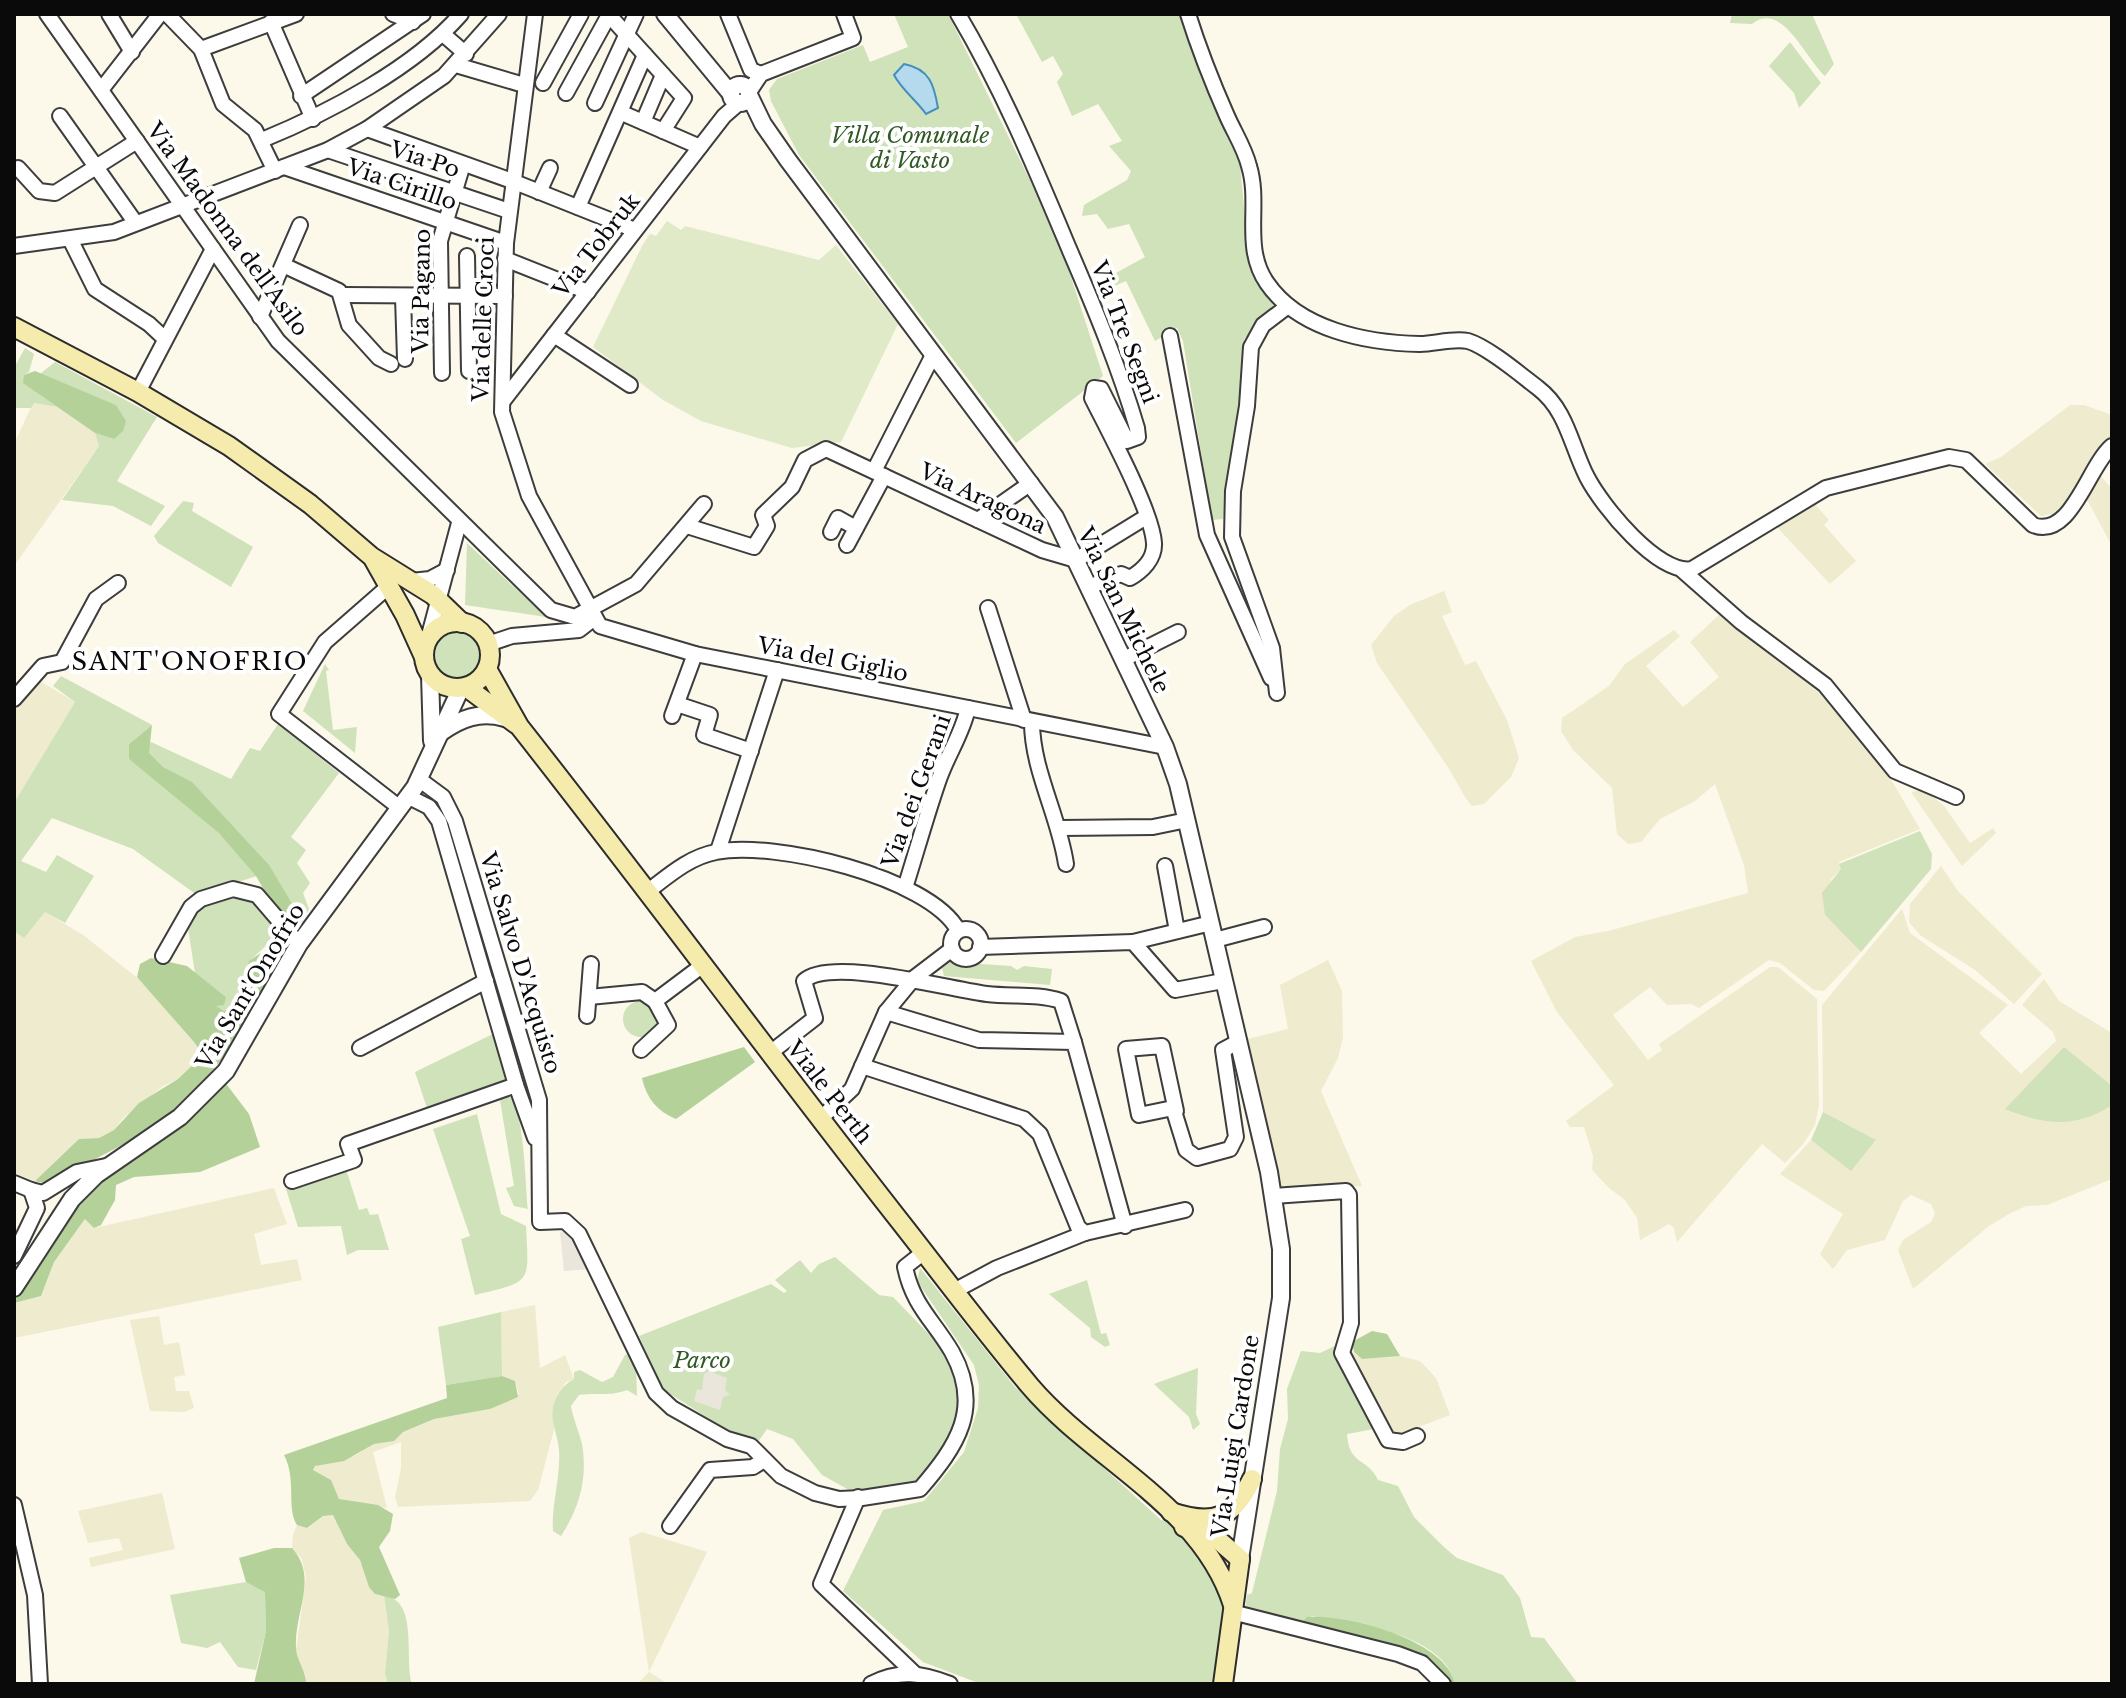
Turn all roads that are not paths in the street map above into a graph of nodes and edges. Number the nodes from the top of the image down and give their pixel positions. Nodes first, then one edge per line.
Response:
1 (47, 14) edge
2 (109, 14) edge
3 (160, 14) edge
4 (167, 14) edge
5 (296, 14) edge
6 (393, 14) edge
7 (461, 14) edge
8 (499, 14) edge
9 (535, 14) edge
10 (581, 14) edge
11 (609, 14) edge
12 (636, 14) edge
13 (728, 14) edge
14 (844, 14) edge
15 (958, 14) edge
16 (1188, 14) edge
17 (670, 15) edge
18 (418, 18) edge
19 (271, 22) junction
20 (627, 33) junction
21 (442, 35) junction
22 (201, 49) junction
23 (132, 52) junction
24 (645, 55) junction
25 (461, 60) junction
26 (750, 65) junction
27 (663, 75) junction
28 (525, 80) junction
29 (543, 83) junction
30 (101, 90) junction
31 (735, 90) junction
32 (301, 96) junction
33 (595, 103) dead end
34 (621, 115) junction
35 (60, 116) dead end
36 (313, 119) junction
37 (643, 122) junction
38 (367, 129) junction
39 (663, 131) junction
40 (262, 140) junction
41 (137, 141) junction
42 (700, 147) junction
43 (328, 150) junction
44 (463, 164) junction
45 (18, 168) dead end
46 (97, 168) junction
47 (550, 168) dead end
48 (279, 169) junction
49 (512, 181) junction
50 (454, 191) junction
51 (539, 192) junction
52 (182, 203) junction
53 (578, 207) junction
54 (509, 211) junction
55 (443, 221) junction
56 (135, 222) junction
57 (300, 225) dead end
58 (635, 230) junction
59 (71, 241) junction
60 (506, 243) junction
61 (14, 246) edge
62 (213, 249) junction
63 (467, 256) dead end
64 (505, 259) junction
65 (283, 265) junction
66 (588, 292) junction
67 (342, 295) junction
68 (505, 296) junction
69 (403, 297) junction
70 (440, 297) junction
71 (467, 297) junction
72 (1288, 306) junction
73 (260, 317) junction
74 (14, 327) edge
75 (554, 335) junction
76 (1170, 336) dead end
77 (164, 338) junction
78 (933, 355) junction
79 (469, 371) dead end
80 (442, 373) dead end
81 (630, 385) dead end
82 (138, 392) junction
83 (502, 401) junction
84 (2112, 446) edge
85 (879, 474) junction
86 (1031, 483) junction
87 (704, 504) dead end
88 (1146, 517) junction
89 (978, 520) junction
90 (459, 523) junction
91 (687, 526) junction
92 (856, 528) junction
93 (831, 532) dead end
94 (847, 545) dead end
95 (372, 557) junction
96 (1076, 560) junction
97 (447, 570) junction
98 (1682, 570) junction
99 (411, 581) junction
100 (118, 583) dead end
101 (389, 586) junction
102 (1089, 587) junction
103 (440, 600) junction
104 (988, 608) dead end
105 (551, 610) junction
106 (586, 611) junction
107 (462, 623) junction
108 (1178, 632) dead end
109 (521, 635) junction
110 (488, 644) junction
111 (426, 648) junction
112 (695, 654) junction
113 (1124, 659) junction
114 (487, 669) junction
115 (777, 670) junction
116 (430, 675) junction
117 (464, 688) junction
118 (14, 699) edge
119 (968, 708) junction
120 (1028, 721) junction
121 (512, 722) junction
122 (439, 734) junction
123 (1165, 747) junction
124 (431, 751) junction
125 (751, 751) junction
126 (420, 780) junction
127 (1956, 797) dead end
128 (405, 802) junction
129 (1187, 820) junction
130 (1061, 828) junction
131 (718, 851) junction
132 (1066, 864) dead end
133 (1165, 866) dead end
134 (905, 888) junction
135 (647, 892) junction
136 (1211, 923) junction
137 (1264, 927) dead end
138 (478, 928) junction
139 (958, 930) junction
140 (1177, 931) junction
141 (1215, 940) junction
142 (1133, 942) junction
143 (299, 944) junction
144 (980, 947) junction
145 (952, 949) junction
146 (163, 956) dead end
147 (591, 964) dead end
148 (703, 965) junction
149 (914, 978) junction
150 (486, 981) junction
151 (1223, 981) junction
152 (589, 997) junction
153 (655, 1001) junction
154 (886, 1012) junction
155 (587, 1016) dead end
156 (1074, 1042) junction
157 (1238, 1042) junction
158 (360, 1048) dead end
159 (641, 1050) dead end
160 (770, 1053) junction
161 (862, 1066) junction
162 (516, 1085) junction
163 (532, 1108) junction
164 (1176, 1111) junction
165 (820, 1119) junction
166 (112, 1165) junction
167 (292, 1181) dead end
168 (14, 1183) edge
169 (31, 1190) junction
170 (1273, 1196) junction
171 (1185, 1210) dead end
172 (1125, 1226) junction
173 (1085, 1233) junction
174 (924, 1252) junction
175 (14, 1256) edge
176 (14, 1288) edge
177 (954, 1291) junction
178 (1417, 1436) dead end
179 (764, 1460) junction
180 (1252, 1479) junction
181 (858, 1497) junction
182 (14, 1505) edge
183 (1171, 1512) junction
184 (670, 1526) dead end
185 (1184, 1527) junction
186 (1204, 1551) junction
187 (1240, 1559) junction
188 (1232, 1609) junction
189 (914, 1673) junction
190 (40, 1684) edge
191 (871, 1684) edge
192 (950, 1684) edge
193 (1223, 1684) edge
194 (1443, 1684) edge

1 - 30 street, Via Madonna dell'Asilo
2 - 23 street
3 - 23 street
4 - 22 street
5 - 19 street
6 - 18 street
7 - 21 street
8 - 25 street
9 - 28 street, Via delle Croci
10 - 29 street
11 - 20 street
11 - 29 street
12 - 20 street
13 - 26 street
14 - 26 street
15 - 88 street, Via Tre Segni
16 - 72 street
17 - 31 street, Via San Michele
18 - 21 street
18 - 32 street
19 - 22 street
19 - 32 street
20 - 24 street
20 - 33 street
21 - 25 street
21 - 36 street
22 - 40 street
23 - 30 street
24 - 27 street
24 - 34 street
25 - 28 street
25 - 38 street
26 - 31 street, Via Tobruk
27 - 37 street
27 - 39 street
28 - 29 street
28 - 49 street, Via delle Croci
30 - 41 street, Via Madonna dell'Asilo
31 - 42 street, Via Tobruk
31 - 78 street, Via San Michele
32 - 36 street
34 - 37 street
34 - 53 street
35 - 46 street
36 - 40 street
37 - 39 street
38 - 43 street
38 - 44 street
39 - 42 street
40 - 48 street
41 - 46 street
41 - 52 street, Via Madonna dell'Asilo
42 - 58 street, Via Tobruk
43 - 48 street
43 - 50 street, Via Po
44 - 49 street
44 - 50 street, Via Pagano
45 - 46 street
46 - 56 street
47 - 51 street
48 - 52 street
48 - 55 street, Via Cirillo
49 - 51 street
49 - 54 street, Via delle Croci
50 - 54 street, Via Po
50 - 55 street, Via Pagano
51 - 53 street
52 - 56 street
52 - 62 street, Via Madonna dell'Asilo
53 - 58 street
54 - 60 street, Via delle Croci
55 - 60 street, Via Cirillo
55 - 70 street, Via Pagano
56 - 59 street
57 - 65 street
58 - 66 street, Via Tobruk
59 - 61 street
59 - 77 street
60 - 64 street, Via delle Croci
62 - 73 street, Via Madonna dell'Asilo
62 - 77 street
63 - 71 street
64 - 66 street
64 - 68 street, Via delle Croci
65 - 67 street
65 - 73 street
66 - 75 street, Via Tobruk
67 - 69 street
67 - 69 street
68 - 71 street
68 - 83 street, Via delle Croci
69 - 70 street
70 - 71 street
70 - 80 street, Via Pagano
71 - 79 street
72 - 76 street
72 - 98 street
73 - 90 street, Via Madonna dell'Asilo
74 - 82 main road
75 - 81 street
75 - 83 street, Via Tobruk
77 - 82 street
78 - 85 street
78 - 86 street, Via San Michele
82 - 95 main road
83 - 106 street, Via delle Croci
84 - 98 street
85 - 89 street, Via Aragona
85 - 91 street, Via Aragona
85 - 92 street
86 - 89 street
86 - 96 street, Via San Michele
87 - 91 street
88 - 96 street
88 - 102 street
89 - 96 street, Via Aragona
90 - 97 street
90 - 105 street
91 - 106 street
92 - 93 street
92 - 94 street
95 - 99 main road
95 - 101 main road
96 - 102 street, Via San Michele
97 - 99 street
97 - 103 street
98 - 127 street
99 - 103 main road
100 - 118 street
101 - 111 main road
101 - 128 street, Via Salvo D'Acquisto
102 - 113 street, Via San Michele
103 - 107 main road
103 - 111 street
104 - 120 street
105 - 106 street
105 - 109 street
106 - 109 street
106 - 112 street, Via del Giglio
107 - 110 main road
107 - 111 main road
108 - 113 street
109 - 110 street
110 - 114 main road
111 - 116 main road
112 - 115 street, Via del Giglio
112 - 125 street
113 - 123 street, Via San Michele
114 - 117 main road
114 - 121 main road, Viale Perth
115 - 119 street, Via del Giglio
115 - 125 street
116 - 117 main road
116 - 124 street, Via Sant'Onofrio
117 - 121 main road, Viale Perth
117 - 122 street, Via Sant'Onofrio
119 - 120 street, Via del Giglio
119 - 134 street, Via dei Gerani
120 - 123 street, Via del Giglio
120 - 130 street
121 - 122 street
121 - 135 main road, Viale Perth
122 - 124 street, Via Sant'Onofrio
123 - 129 street, Via San Michele
124 - 126 street, Via Sant'Onofrio
125 - 131 street
126 - 128 street, Via Sant'Onofrio
126 - 138 street, Via Salvo D'Acquisto
128 - 138 street, Via Salvo D'Acquisto
128 - 143 street, Via Sant'Onofrio
129 - 130 street
129 - 136 street, Via San Michele
130 - 132 street
131 - 134 street
131 - 135 street
133 - 140 street
134 - 139 street
135 - 148 main road, Viale Perth
136 - 140 street
136 - 141 street, Via San Michele
137 - 141 street
138 - 150 street, Via Salvo D'Acquisto
138 - 163 street, Via Salvo D'Acquisto
139 - 144 street
139 - 145 street
140 - 142 street
141 - 151 street, Via San Michele
142 - 144 street
142 - 151 street
143 - 146 street
143 - 166 street, Via Sant'Onofrio
144 - 145 street
145 - 149 street
147 - 152 street
148 - 153 street
148 - 160 main road, Viale Perth
149 - 154 street
149 - 156 street
149 - 160 street
150 - 158 street
150 - 162 street, Via Salvo D'Acquisto
151 - 157 street, Via San Michele
152 - 153 street
152 - 155 street
153 - 159 street
154 - 156 street
154 - 161 street
156 - 172 street
157 - 164 street
157 - 170 street, Via San Michele
160 - 165 main road, Viale Perth
161 - 165 street
161 - 173 street
162 - 163 street, Via Salvo D'Acquisto
162 - 167 street
163 - 179 street
164 - 164 street
165 - 174 main road, Viale Perth
166 - 169 street
166 - 176 street, Via Sant'Onofrio
168 - 169 street
169 - 175 street
170 - 178 street
170 - 180 street, Via Luigi Cardone
171 - 172 street
172 - 173 street
173 - 177 street
174 - 177 main road, Viale Perth
174 - 181 street
177 - 183 main road, Viale Perth
179 - 181 street
179 - 184 street
180 - 183 main road
180 - 187 street, Via Luigi Cardone
181 - 189 street
182 - 190 street
183 - 185 main road, Viale Perth
185 - 186 main road, Viale Perth
185 - 187 main road, Viale Perth
186 - 187 main road
186 - 188 main road, Viale Perth
187 - 188 main road, Via Luigi Cardone
188 - 193 main road, Via Luigi Cardone
188 - 194 street
189 - 191 street
189 - 192 street

